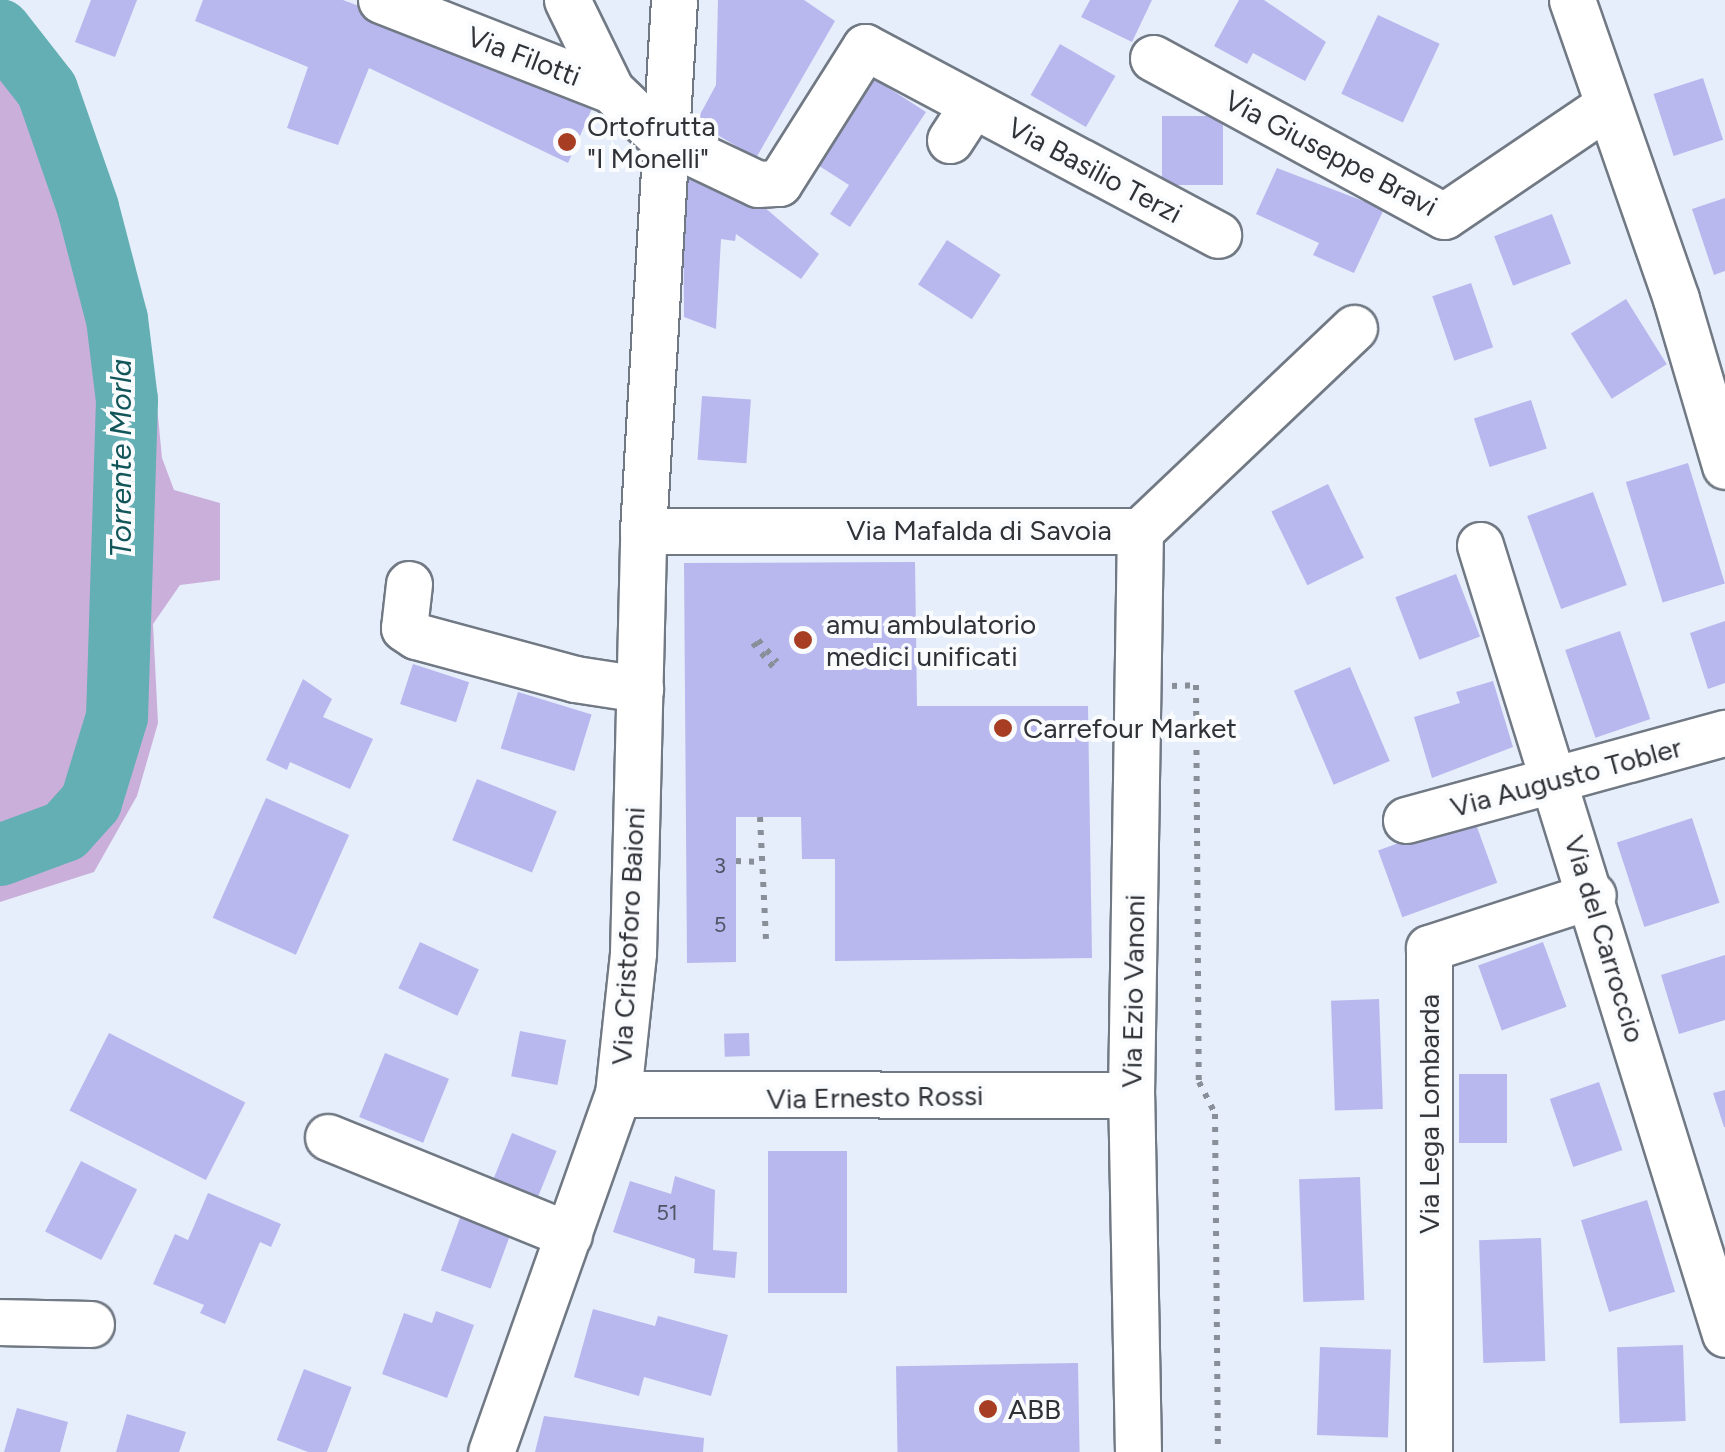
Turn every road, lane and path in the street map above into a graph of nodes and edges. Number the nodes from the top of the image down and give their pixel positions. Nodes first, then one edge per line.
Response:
1 (380, 0) edge
2 (567, 0) edge
3 (674, 0) edge
4 (1572, 0) edge
5 (1152, 58) dead end
6 (611, 90) junction
7 (1605, 107) junction
8 (661, 138) junction
9 (1218, 235) dead end
10 (1354, 328) dead end
11 (1725, 466) edge
12 (642, 531) junction
13 (1140, 531) junction
14 (1480, 545) dead end
15 (409, 584) dead end
16 (756, 641) dead end
17 (775, 665) dead end
18 (1137, 686) junction
19 (640, 689) junction
20 (1725, 733) edge
21 (1556, 784) junction
22 (760, 817) dead end
23 (1406, 820) dead end
24 (736, 861) dead end
25 (762, 862) junction
26 (1593, 894) junction
27 (766, 939) dead end
28 (618, 1094) junction
29 (1131, 1094) junction
30 (328, 1138) dead end
31 (569, 1235) junction
32 (0, 1322) edge
33 (91, 1324) dead end
34 (1725, 1334) edge
35 (491, 1452) edge
36 (1138, 1452) edge
37 (1218, 1452) edge
38 (1430, 1452) edge

1 - 6 street, Via Filotti
2 - 6 street
3 - 8 street, Via Cristoforo Baioni
4 - 7 street
5 - 7 street, Via Giuseppe Bravi
6 - 8 street
7 - 11 street
8 - 9 street, Via Basilio Terzi
8 - 12 street, Via Cristoforo Baioni
10 - 13 street, Via Mafalda di Savoia
12 - 13 street, Via Mafalda di Savoia
12 - 19 street, Via Cristoforo Baioni
13 - 18 street, Via Ezio Vanoni
14 - 21 street, Via del Carroccio
15 - 19 street
16 - 17 path
18 - 29 street, Via Ezio Vanoni
18 - 37 path
19 - 28 street, Via Cristoforo Baioni
20 - 21 street, Via Augusto Tobler
21 - 23 street, Via Augusto Tobler
21 - 26 street, Via del Carroccio
22 - 25 path
24 - 25 path
25 - 27 path
26 - 34 street, Via del Carroccio
26 - 38 street, Via Lega Lombarda
28 - 29 street, Via Ernesto Rossi
28 - 31 street, Via Cristoforo Baioni
29 - 36 street, Via Ezio Vanoni
30 - 31 street
31 - 35 street, Via Cristoforo Baioni
32 - 33 street

